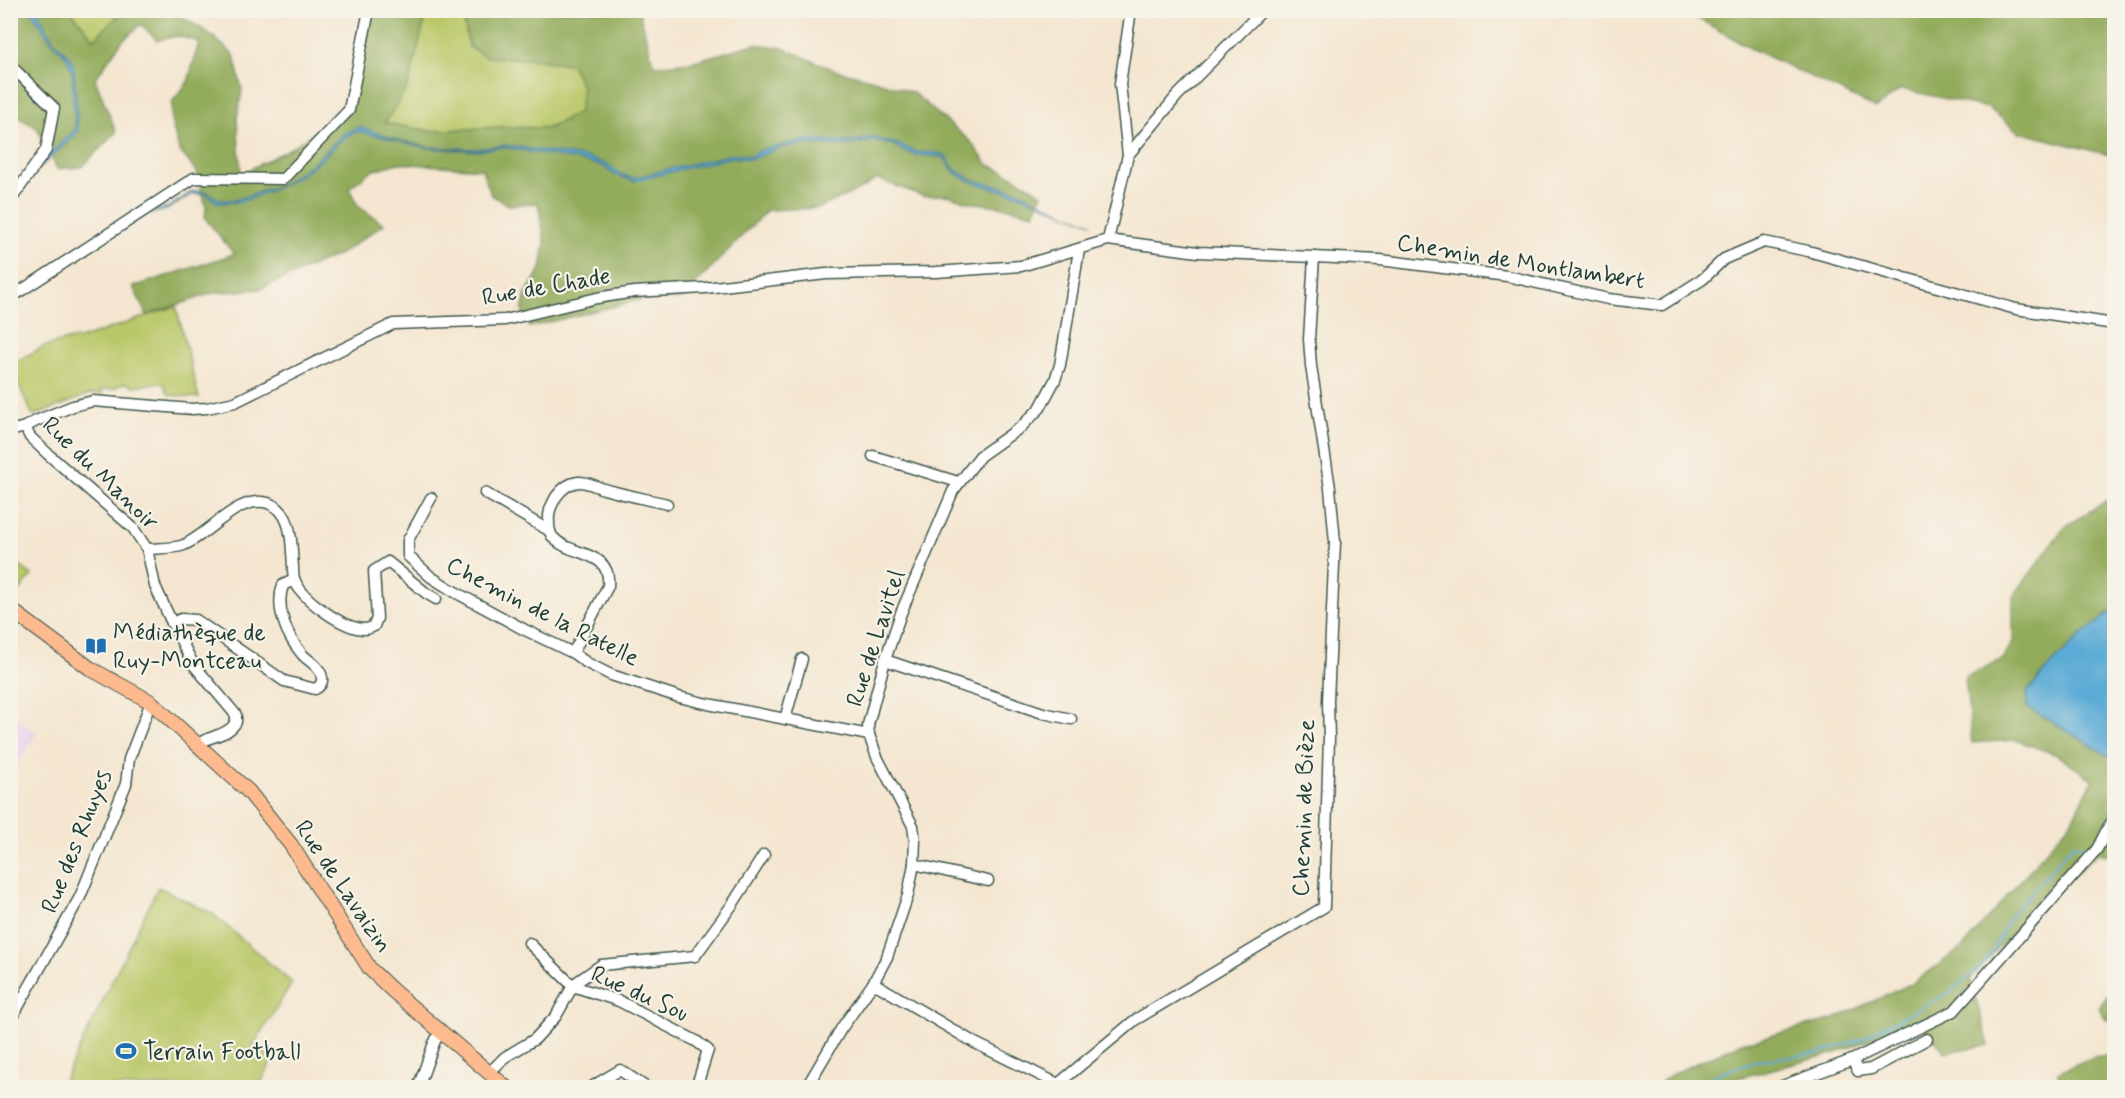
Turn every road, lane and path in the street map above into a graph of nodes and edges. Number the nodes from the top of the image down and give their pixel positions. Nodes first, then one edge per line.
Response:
1 (369, 10) edge
2 (1131, 10) edge
3 (1263, 10) edge
4 (10, 65) edge
5 (1128, 155) junction
6 (10, 201) edge
7 (1108, 240) junction
8 (1079, 250) junction
9 (1314, 257) junction
10 (10, 298) edge
11 (2115, 324) edge
12 (25, 427) junction
13 (10, 431) edge
14 (873, 456) dead end
15 (958, 482) junction
16 (485, 493) dead end
17 (431, 498) dead end
18 (667, 504) dead end
19 (550, 531) junction
20 (147, 549) junction
21 (294, 580) junction
22 (436, 599) dead end
23 (10, 609) edge
24 (172, 623) junction
25 (573, 653) junction
26 (802, 659) dead end
27 (885, 660) junction
28 (151, 702) junction
29 (1071, 718) dead end
30 (785, 719) junction
31 (869, 735) junction
32 (198, 744) junction
33 (2115, 816) edge
34 (764, 855) dead end
35 (914, 864) junction
36 (988, 881) dead end
37 (529, 943) dead end
38 (573, 986) junction
39 (873, 986) junction
40 (10, 1021) edge
41 (441, 1030) junction
42 (1927, 1039) dead end
43 (1852, 1060) junction
44 (490, 1072) junction
45 (593, 1086) dead end
46 (418, 1088) edge
47 (507, 1088) edge
48 (647, 1088) edge
49 (696, 1088) edge
50 (806, 1088) edge
51 (1777, 1088) edge

1 - 10 street
2 - 5 street
3 - 5 street
4 - 6 street
5 - 7 street
7 - 8 street, Rue de Chade
7 - 9 street, Chemin de Montlambert
8 - 12 street, Rue de Chade
8 - 15 street, Rue de Lavitel
9 - 11 street, Chemin de Montlambert
9 - 39 street, Chemin de Bièze
12 - 13 street, Rue de Chade
12 - 20 street, Rue du Manoir
14 - 15 street
15 - 27 street, Rue de Lavitel
16 - 19 street
17 - 25 street, Chemin de la Ratelle
18 - 19 street
19 - 25 street
20 - 21 street
20 - 24 street
21 - 22 street
21 - 24 street
23 - 28 main road, Rue de Lavaizin
24 - 32 street
25 - 30 street, Chemin de la Ratelle
26 - 30 street
27 - 29 street
27 - 31 street, Rue de Lavitel
28 - 32 main road, Rue de Lavaizin
28 - 40 street, Rue des Rhuyes
30 - 31 street, Chemin de la Ratelle
31 - 35 street, Rue de Lavitel
32 - 41 main road, Rue de Lavaizin
33 - 43 street
34 - 38 street
35 - 36 street
35 - 39 street, Rue de Lavitel
37 - 38 street, Rue du Sou
38 - 44 street
38 - 49 street, Rue du Sou
39 - 50 street, Rue de Lavitel
41 - 44 main road, Rue de Lavaizin
41 - 46 street
42 - 43 street
43 - 51 street
44 - 47 main road, Rue de Lavaizin
45 - 48 street

